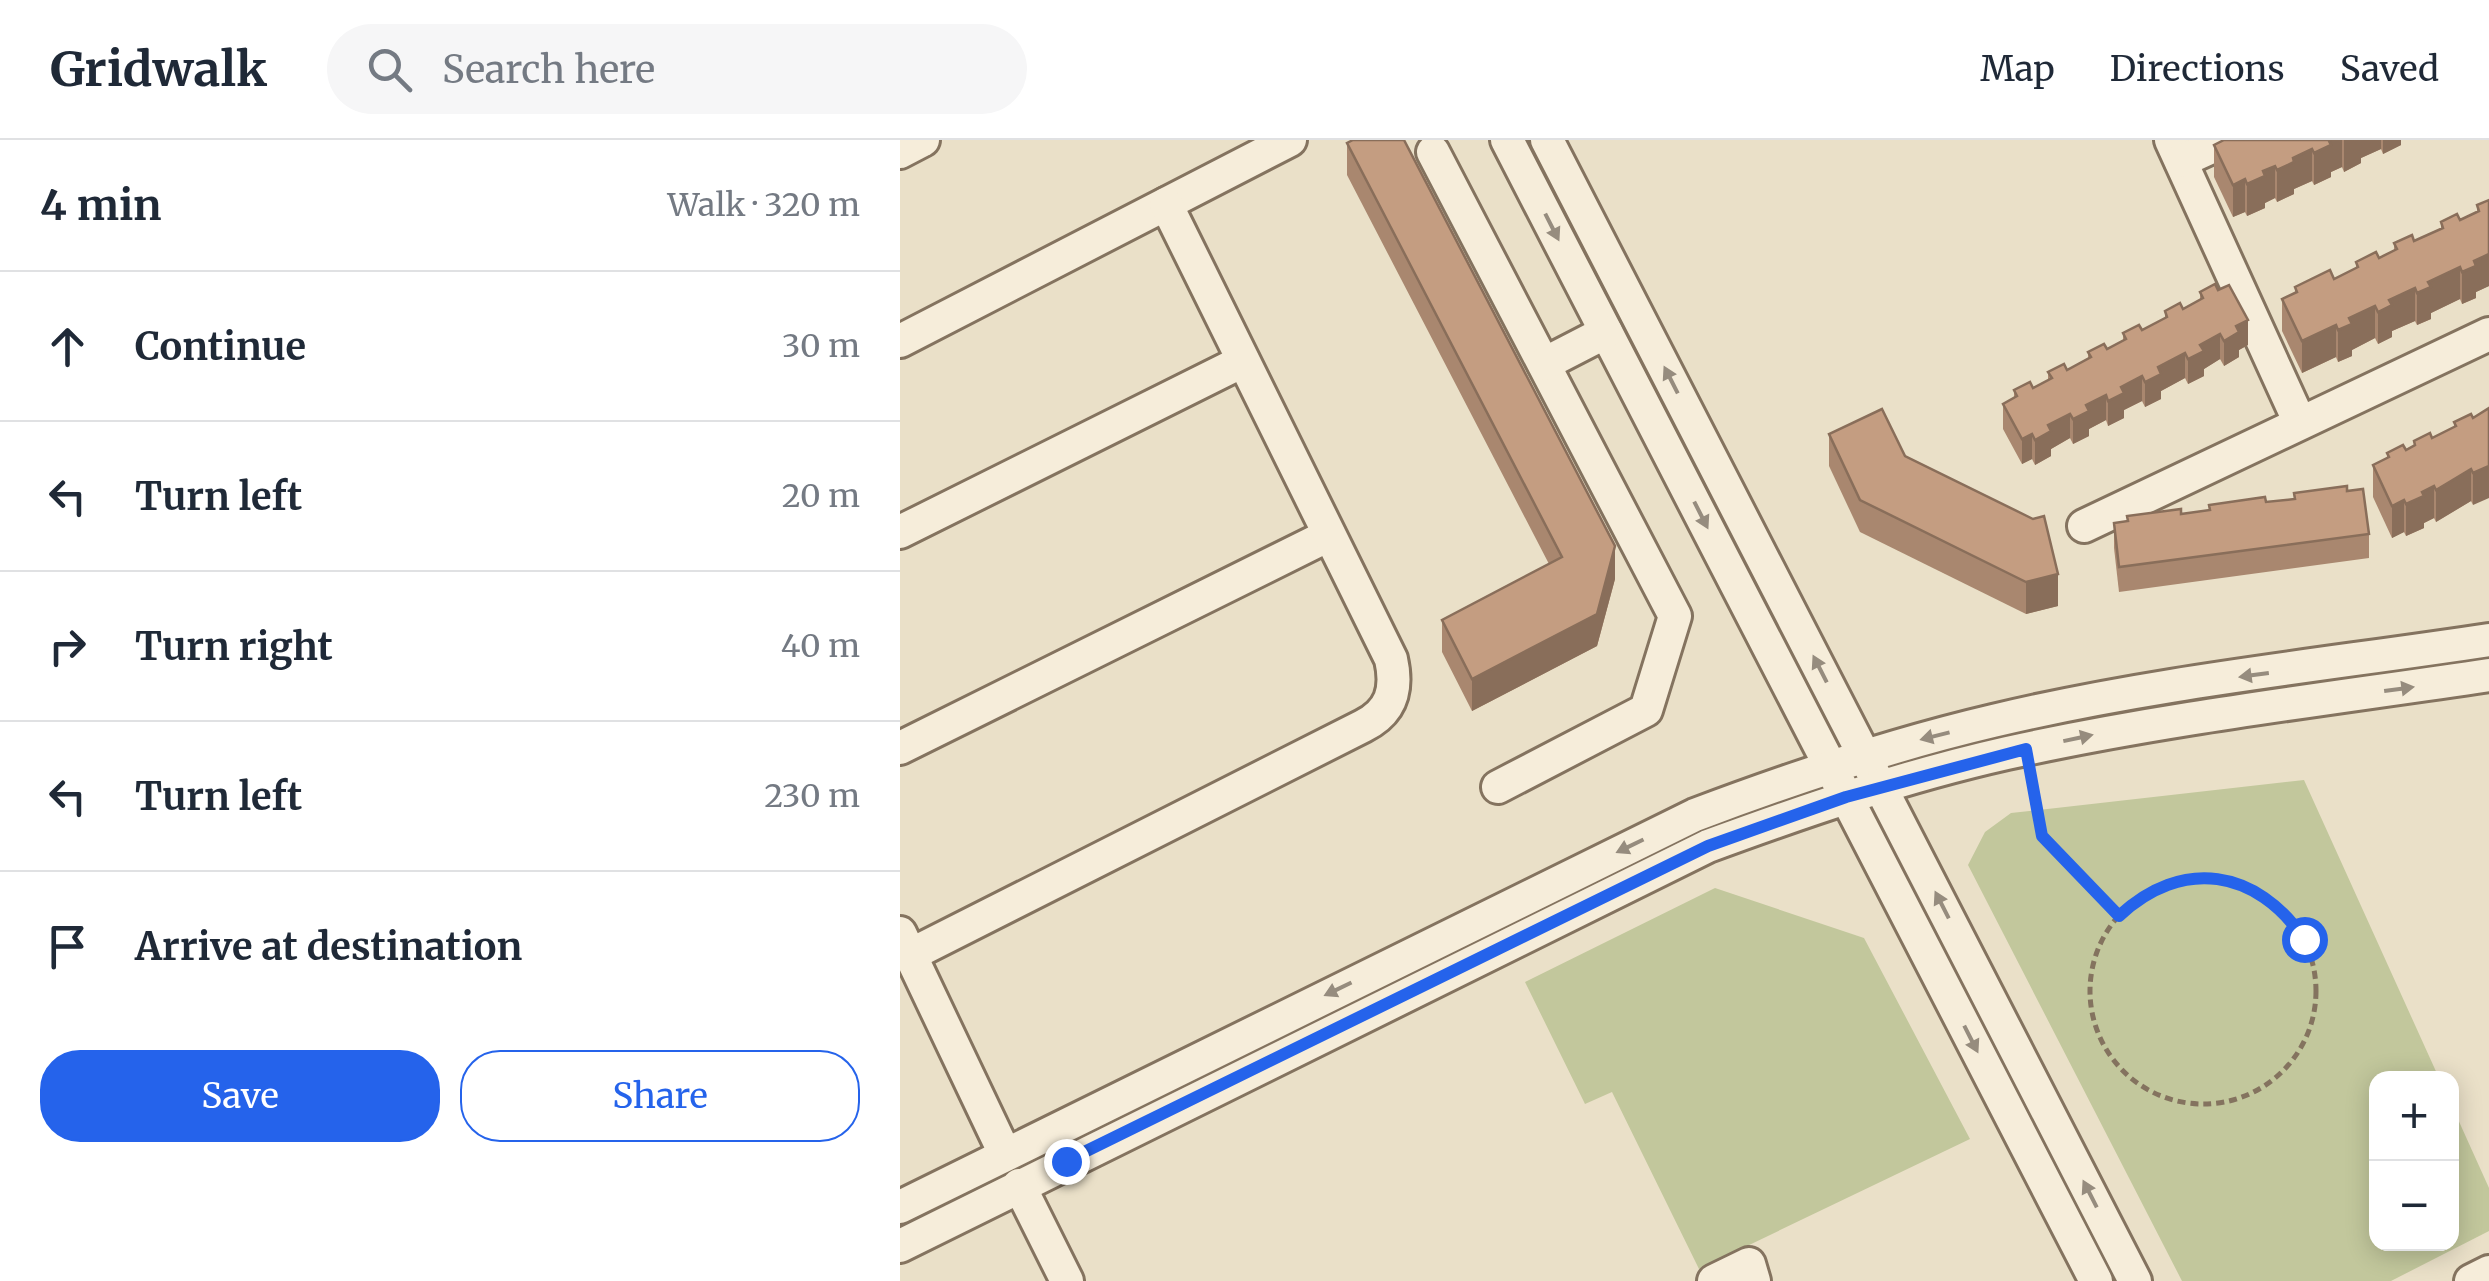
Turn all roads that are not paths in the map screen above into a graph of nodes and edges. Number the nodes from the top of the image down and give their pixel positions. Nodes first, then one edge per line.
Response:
1 (922, 140) edge
2 (1290, 140) edge
3 (1507, 140) edge
4 (1546, 140) edge
5 (2227, 140) edge
6 (2176, 151) edge
7 (900, 152) edge
8 (1434, 152) dead end
9 (1166, 204) junction
10 (1606, 332) junction
11 (2489, 334) edge
12 (900, 341) edge
13 (1243, 361) junction
14 (1544, 364) junction
15 (2300, 423) junction
16 (2084, 526) dead end
17 (900, 532) edge
18 (1330, 534) junction
19 (2489, 640) edge
20 (2489, 676) edge
21 (900, 748) edge
22 (1864, 756) junction
23 (1830, 766) junction
24 (1498, 787) dead end
25 (1880, 787) junction
26 (1846, 797) junction
27 (905, 944) edge
28 (1005, 1154) junction
29 (1019, 1185) junction
30 (900, 1207) edge
31 (900, 1246) edge
32 (2489, 1272) edge
33 (1067, 1281) edge
34 (1714, 1281) edge
35 (1754, 1281) edge
36 (2096, 1281) edge
37 (2135, 1281) edge
38 (2471, 1281) edge

1 - 7 street
2 - 9 street
3 -> 10 street
22 -> 4 street
5 - 6 street
6 - 15 street
8 - 14 street
9 - 12 street
9 - 13 street
10 - 14 street
10 -> 23 street
11 - 15 street
13 - 17 street
13 - 18 street
14 - 24 street
15 - 16 street
18 - 21 street
18 - 27 street
19 -> 22 street
25 -> 20 street
22 - 23 street
22 - 25 street
23 - 26 street
23 -> 28 street
25 - 26 street
37 -> 25 street
26 - 29 street
26 -> 36 street
27 - 28 street
28 - 30 street
29 - 31 street
29 - 33 street
32 - 38 street
34 - 35 street

